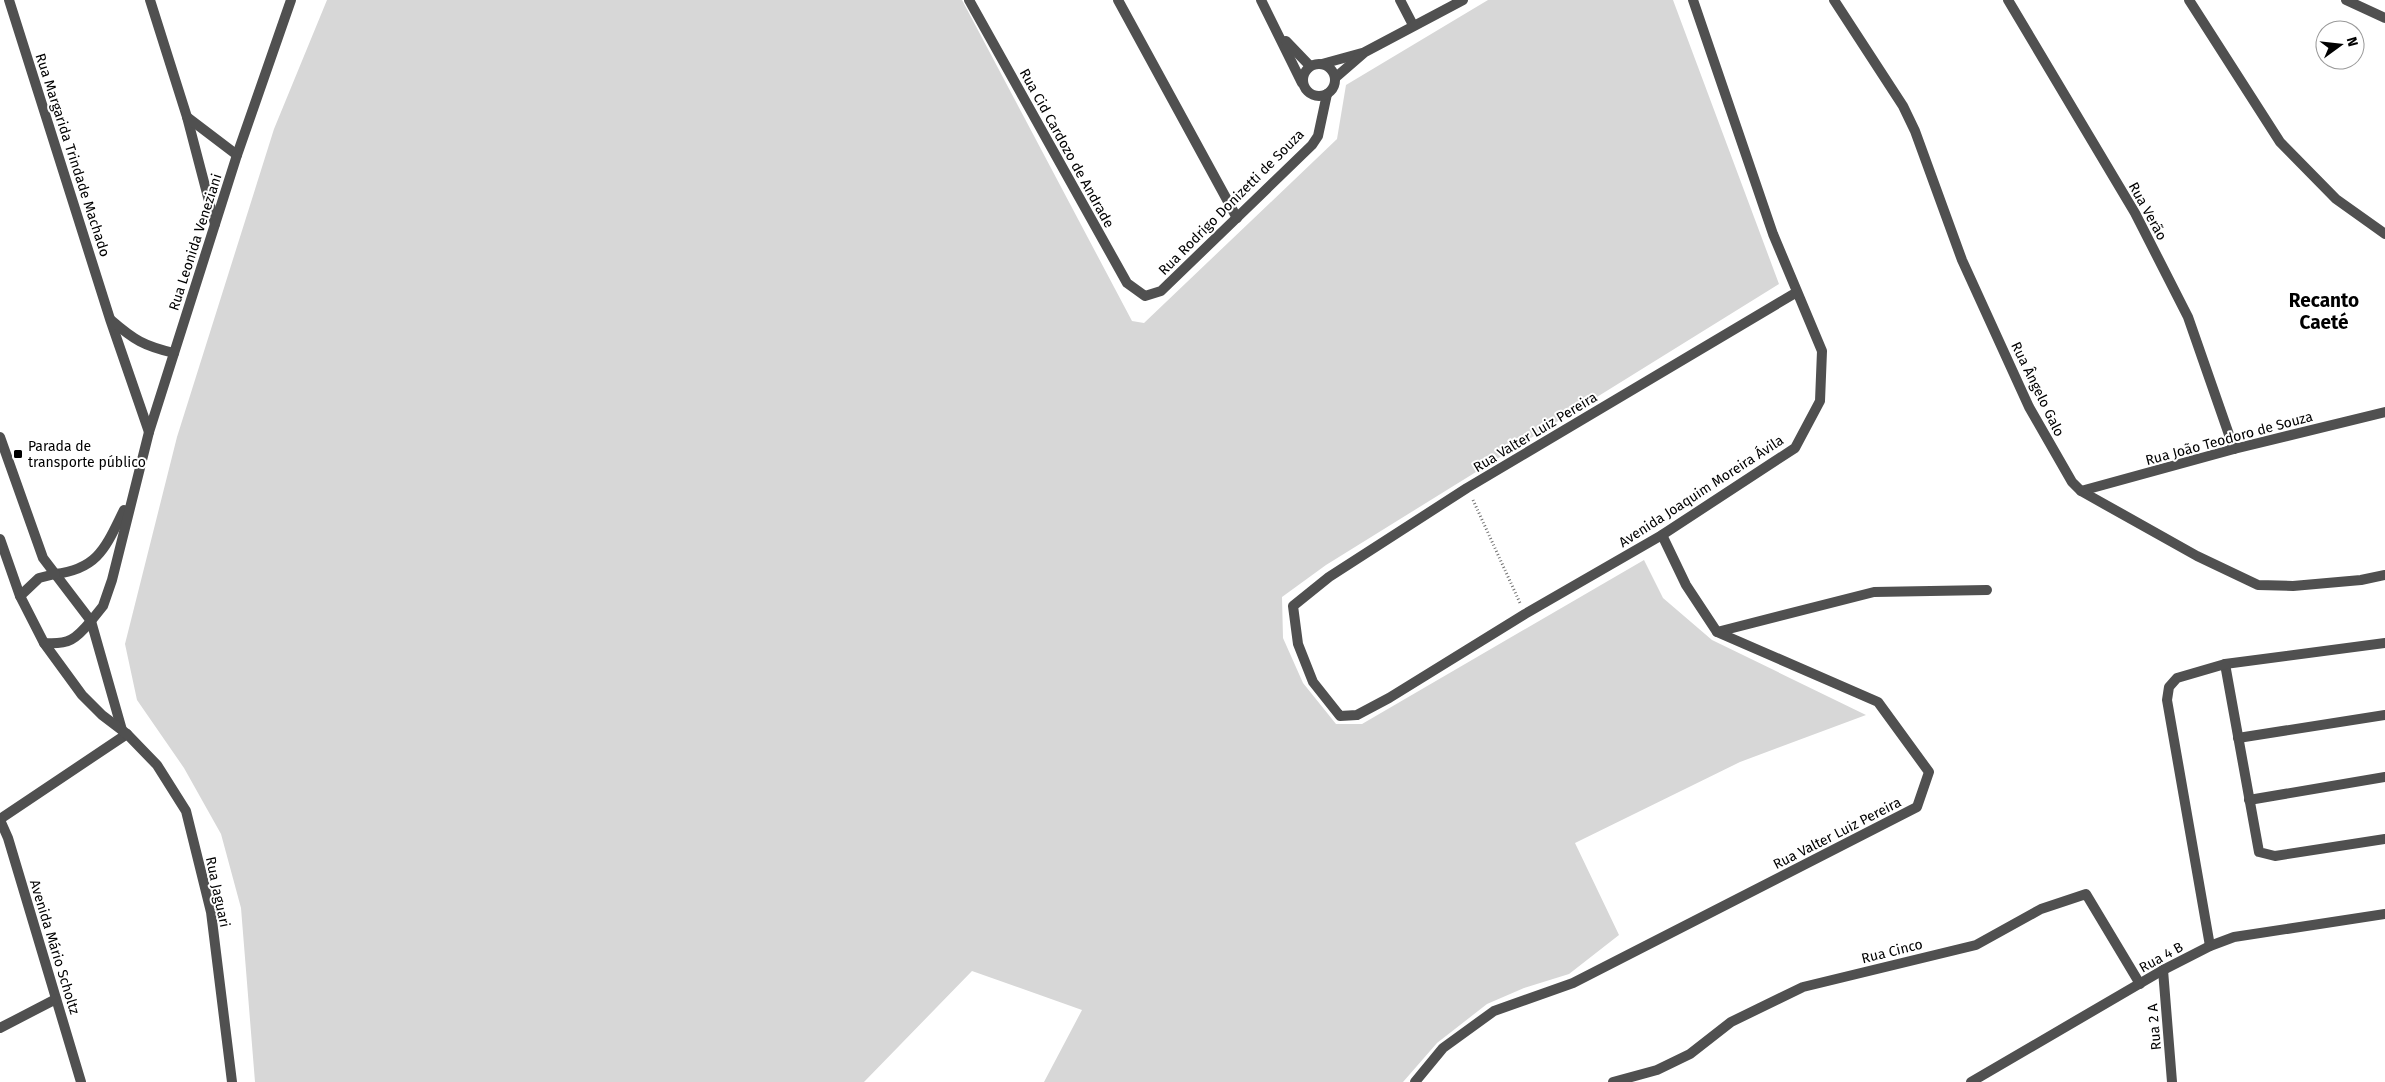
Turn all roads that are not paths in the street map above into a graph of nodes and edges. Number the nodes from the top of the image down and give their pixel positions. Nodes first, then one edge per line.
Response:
1 (10, 0) edge
2 (150, 0) edge
3 (969, 0) edge
4 (1118, 0) edge
5 (1261, 0) edge
6 (1400, 0) edge
7 (1463, 0) edge
8 (1693, 0) edge
9 (1834, 0) edge
10 (2008, 0) edge
11 (2189, 0) edge
12 (2346, 0) edge
13 (288, 3) edge
14 (2385, 18) edge
15 (1413, 25) junction
16 (1279, 33) junction
17 (1366, 52) junction
18 (1322, 64) junction
19 (1310, 66) junction
20 (1335, 78) junction
21 (1302, 83) junction
22 (1327, 94) junction
23 (1315, 96) junction
24 (187, 117) junction
25 (1320, 122) junction
26 (237, 155) junction
27 (1236, 218) junction
28 (215, 224) junction
29 (2385, 234) edge
30 (1797, 292) junction
31 (1152, 295) joint
32 (110, 319) junction
33 (174, 353) junction
34 (2385, 412) edge
35 (149, 432) junction
36 (0, 437) edge
37 (2234, 449) junction
38 (2081, 491) junction
39 (132, 494) junction
40 (1662, 535) junction
41 (0, 539) edge
42 (55, 574) junction
43 (2382, 578) edge
44 (1987, 590) dead end
45 (20, 596) junction
46 (1293, 606) joint
47 (91, 621) junction
48 (1717, 632) junction
49 (44, 642) junction
50 (2385, 643) edge
51 (2226, 664) junction
52 (2385, 715) edge
53 (125, 732) junction
54 (2238, 738) junction
55 (2385, 777) edge
56 (2249, 800) junction
57 (0, 819) edge
58 (2385, 839) edge
59 (2385, 914) edge
60 (2210, 946) junction
61 (2163, 970) junction
62 (2140, 984) junction
63 (56, 999) junction
64 (0, 1028) edge
65 (81, 1082) edge
66 (232, 1082) edge
67 (1415, 1082) edge
68 (1613, 1082) edge
69 (1971, 1082) edge
70 (2172, 1082) edge

1 - 32 street, Rua Margarida Trindade Machado
2 - 24 street
3 - 31 street, Rua Cid Cardozo de Andrade
4 - 27 street
5 - 16 street
6 - 15 street
7 - 15 street
8 - 30 street, Avenida Joaquim Moreira Ávila
9 - 38 street, Rua Ângelo Galo
10 - 37 street, Rua Verão
11 - 29 street
12 - 14 street
13 - 26 street, Rua Leonida Veneziani
15 - 17 street
16 - 19 street
16 - 21 street
17 - 18 street
17 - 20 street
18 - 19 street
18 - 20 street
19 - 21 street
20 - 22 street
21 - 23 street
22 - 23 street
22 - 25 street, Rua Rodrigo Donizetti de Souza
23 - 25 street, Rua Rodrigo Donizetti de Souza
24 - 26 street
24 - 28 street
25 - 27 street, Rua Rodrigo Donizetti de Souza
26 - 28 street, Rua Leonida Veneziani
27 - 31 street, Rua Rodrigo Donizetti de Souza
28 - 33 street, Rua Leonida Veneziani
30 - 40 street, Avenida Joaquim Moreira Ávila
30 - 46 street, Rua Valter Luiz Pereira
32 - 33 street
32 - 35 street, Rua Margarida Trindade Machado
33 - 35 street, Rua Leonida Veneziani
34 - 37 street, Rua João Teodoro de Souza
35 - 39 street, Rua Leonida Veneziani
36 - 42 street, Rua Jaguari
37 - 38 street, Rua João Teodoro de Souza
38 - 43 street, Rua Ângelo Galo
39 - 42 street
39 - 47 street
40 - 46 street, Avenida Joaquim Moreira Ávila
40 - 48 street
41 - 45 street, Rua Jaguari
42 - 45 street
42 - 47 street, Rua Jaguari
44 - 48 street
45 - 49 street, Rua Jaguari
47 - 49 street
47 - 53 street, Rua Jaguari
48 - 67 street, Rua Valter Luiz Pereira
49 - 53 street, Rua Jaguari
50 - 51 street
51 - 54 street
51 - 60 street
52 - 54 street
53 - 57 street
53 - 66 street, Rua Jaguari
54 - 56 street
55 - 56 street
56 - 58 street
57 - 63 street, Avenida Mário Scholtz
59 - 60 street, Rua 4 B
60 - 61 street, Rua 4 B
61 - 62 street, Rua 4 B
61 - 70 street, Rua 2 A
62 - 68 street, Rua Cinco
62 - 69 street, Rua 4 B
63 - 64 street
63 - 65 street, Avenida Mário Scholtz

